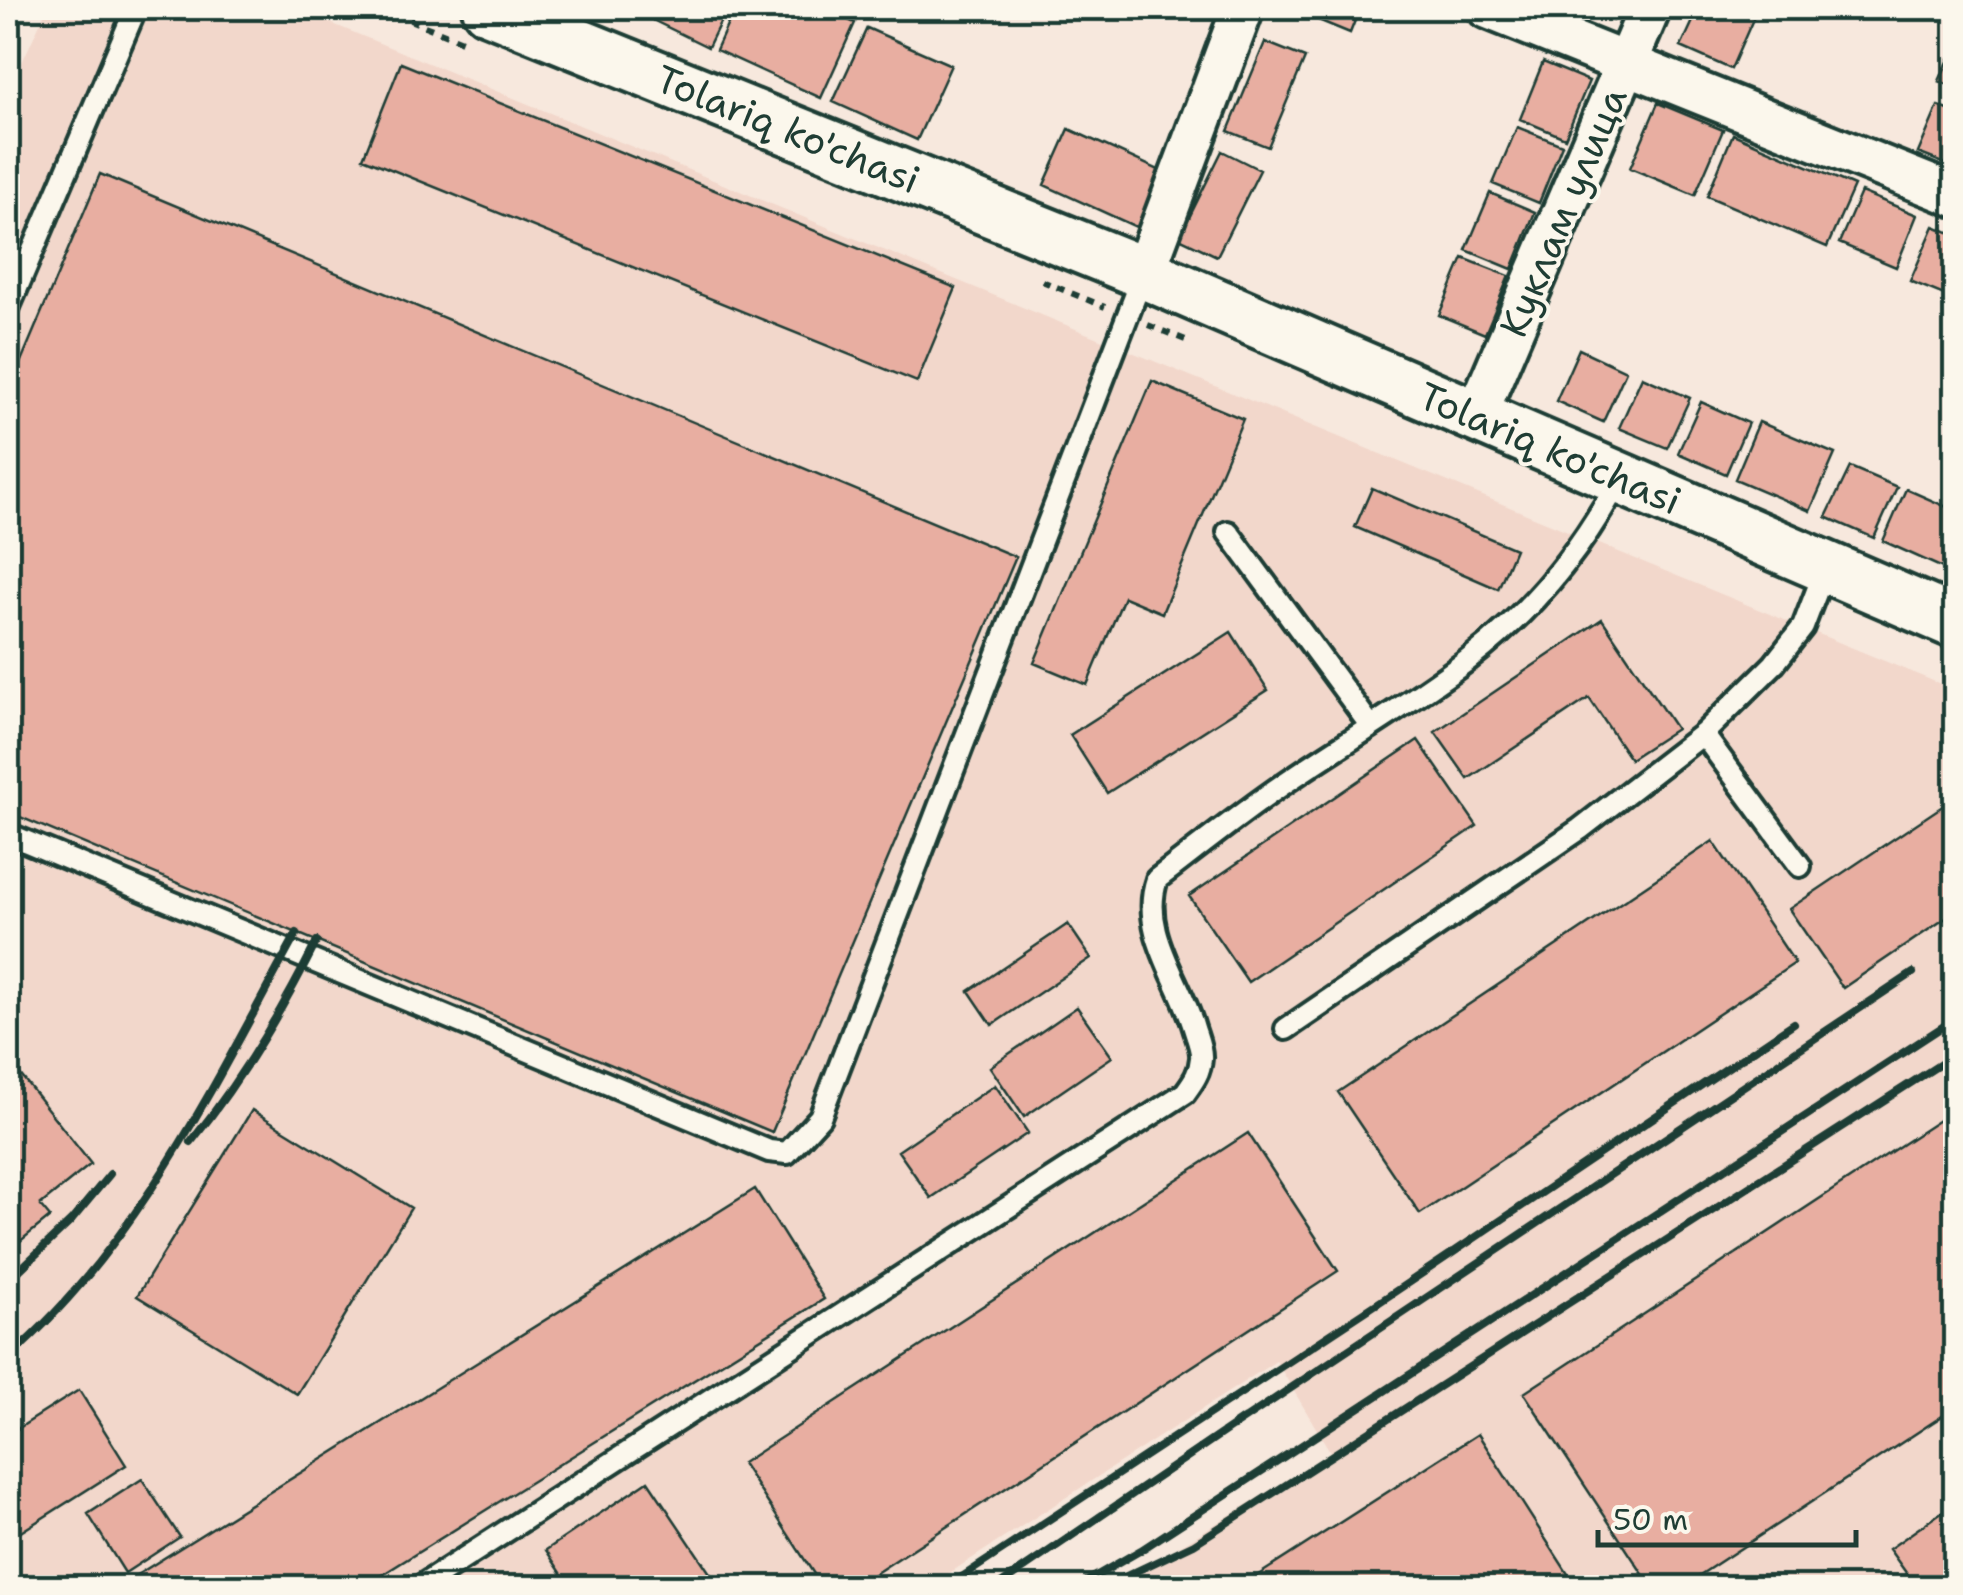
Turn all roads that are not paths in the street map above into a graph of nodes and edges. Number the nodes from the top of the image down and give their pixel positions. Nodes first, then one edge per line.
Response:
1 (136, 8) edge
2 (1242, 8) edge
3 (1488, 8) edge
4 (1650, 8) edge
5 (480, 26) edge
6 (1626, 65) junction
7 (1956, 196) edge
8 (1135, 295) junction
9 (8, 309) edge
10 (1476, 416) junction
11 (1620, 478) junction
12 (1228, 532) dead end
13 (1826, 567) junction
14 (1956, 623) edge
15 (1370, 726) junction
16 (1703, 734) junction
17 (8, 834) edge
18 (1800, 866) dead end
19 (1286, 1029) dead end
20 (418, 1588) edge

1 - 9 lane
2 - 8 street
3 - 6 street
4 - 6 street, Куклам улица
5 - 8 street, Tolariq ko'chasi
6 - 7 street
6 - 10 street, Куклам улица
8 - 10 street, Tolariq ko'chasi
8 - 17 lane
10 - 11 street, Tolariq ko'chasi
11 - 13 street, Tolariq ko'chasi
11 - 15 lane
12 - 15 lane
13 - 14 street, Tolariq ko'chasi
13 - 16 lane
15 - 20 lane
16 - 18 lane
16 - 19 lane

